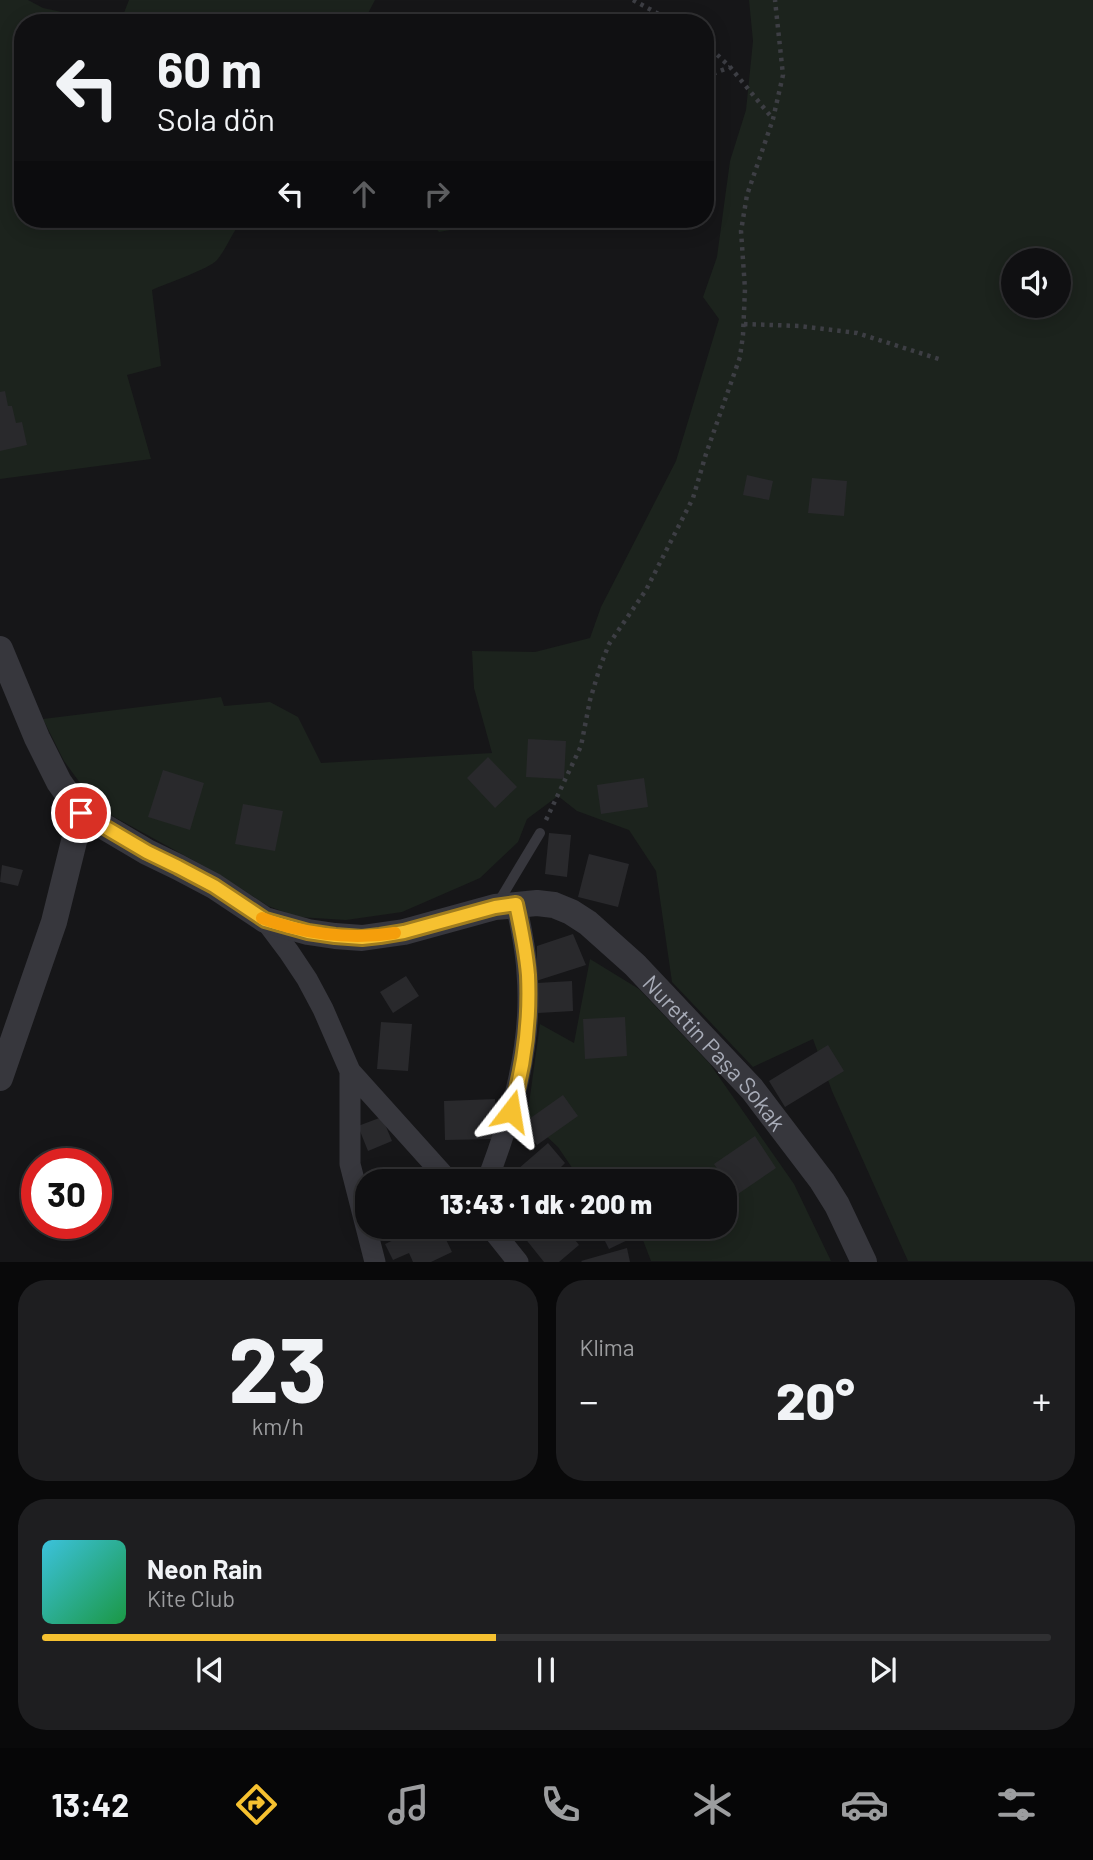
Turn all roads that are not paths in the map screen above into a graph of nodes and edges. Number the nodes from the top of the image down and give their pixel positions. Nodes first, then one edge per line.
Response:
1 (0, 649) edge
2 (81, 813) junction
3 (540, 833) road end
4 (505, 906) junction
5 (265, 920) junction
6 (350, 1071) junction
7 (0, 1078) edge
8 (438, 1169) edge
9 (492, 1169) edge
10 (500, 1239) edge
11 (375, 1262) edge
12 (518, 1262) edge
13 (864, 1262) edge

1 - 2 street
2 - 5 street, Nurettin Paşa Sokak
2 - 7 street
3 - 4 lane
4 - 5 street, Nurettin Paşa Sokak
4 - 9 street
4 - 13 street, Nurettin Paşa Sokak
5 - 6 street
6 - 8 street
6 - 11 street
10 - 12 street

